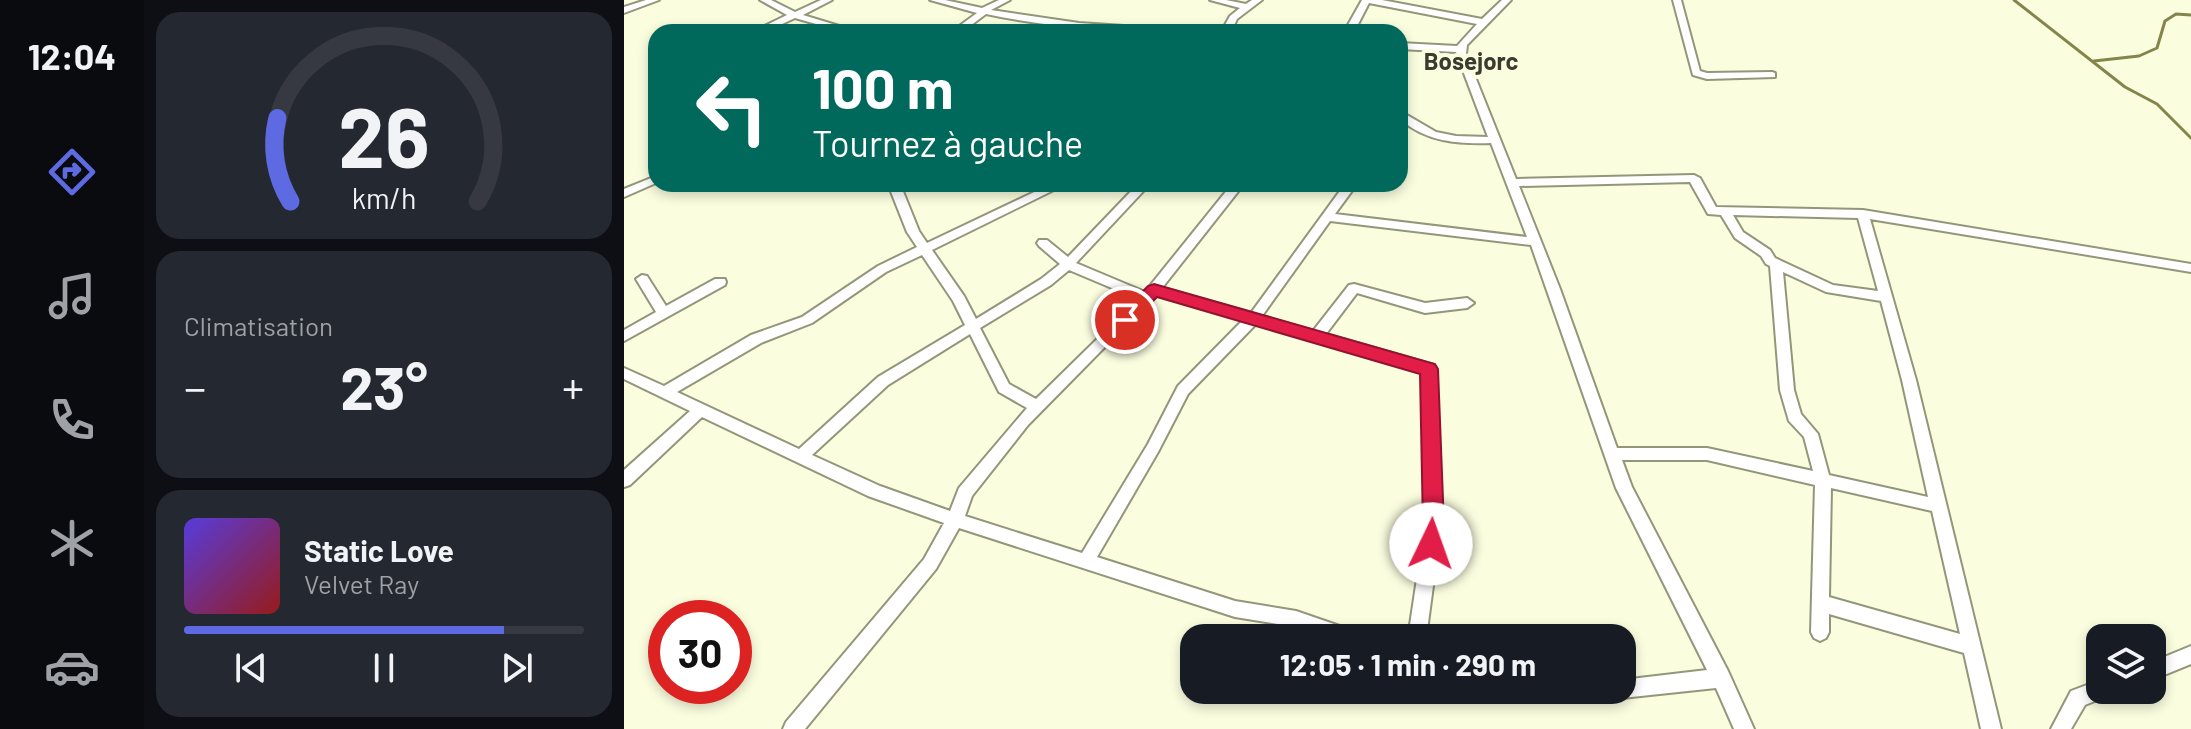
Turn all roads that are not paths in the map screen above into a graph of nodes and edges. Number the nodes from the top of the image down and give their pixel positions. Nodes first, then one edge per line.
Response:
1 (652, 0) edge
2 (764, 0) edge
3 (828, 0) edge
4 (934, 0) edge
5 (1006, 0) edge
6 (1214, 0) edge
7 (1258, 0) edge
8 (1367, 0) edge
9 (1507, 0) edge
10 (1677, 0) edge
11 (1412, 4) edge
12 (1246, 7) junction
13 (624, 10) edge
14 (983, 13) junction
15 (794, 15) junction
16 (1482, 22) junction
17 (774, 24) edge
18 (826, 24) edge
19 (967, 24) edge
20 (1031, 24) edge
21 (1230, 24) edge
22 (1354, 24) edge
23 (1408, 46) edge
24 (1460, 49) junction
25 (1772, 75) dead end
26 (1408, 122) edge
27 (1495, 140) junction
28 (648, 182) edge
29 (1512, 183) junction
30 (898, 192) edge
31 (1043, 192) edge
32 (1136, 192) edge
33 (1232, 192) edge
34 (1346, 192) edge
35 (624, 193) edge
36 (1725, 211) junction
37 (1863, 214) junction
38 (1330, 217) junction
39 (1536, 242) junction
40 (1043, 243) dead end
41 (924, 249) junction
42 (1068, 264) junction
43 (1776, 264) junction
44 (2191, 268) edge
45 (642, 279) dead end
46 (720, 282) dead end
47 (1150, 294) junction
48 (1885, 297) junction
49 (1467, 303) dead end
50 (664, 313) junction
51 (1254, 318) junction
52 (972, 326) junction
53 (624, 336) edge
54 (1317, 336) junction
55 (624, 373) edge
56 (665, 392) junction
57 (1037, 407) junction
58 (701, 409) junction
59 (1611, 454) junction
60 (801, 456) junction
61 (624, 480) edge
62 (1823, 481) junction
63 (1939, 506) junction
64 (955, 520) junction
65 (1086, 561) junction
66 (1821, 603) junction
67 (1310, 624) edge
68 (1419, 624) edge
69 (1820, 632) dead end
70 (1970, 646) junction
71 (2191, 655) edge
72 (2166, 665) edge
73 (1721, 678) junction
74 (1636, 687) edge
75 (2086, 695) edge
76 (793, 729) edge
77 (1744, 729) edge
78 (1991, 729) edge
79 (2061, 729) edge

1 - 13 street
2 - 15 street
3 - 15 street
4 - 14 street
5 - 14 street
6 - 12 street
7 - 12 street
8 - 11 street
8 - 22 street
9 - 16 street
10 - 25 street
11 - 16 street
12 - 21 street
14 - 19 street
14 - 20 street
15 - 17 street
15 - 18 street
16 - 24 street
23 - 24 street
24 - 27 street
26 - 27 street
27 - 29 street
28 - 35 street
29 - 36 street
29 - 39 street
30 - 41 street
31 - 41 street
32 - 42 street
33 - 47 street
34 - 38 street
36 - 37 street
36 - 43 street
37 - 44 street
37 - 48 street
38 - 39 street
38 - 51 street
39 - 59 street
40 - 42 street
41 - 52 street
41 - 56 street
42 - 47 street
42 - 52 street
43 - 48 street
43 - 62 street
45 - 50 street
46 - 50 street
47 - 51 street
47 - 57 street
48 - 63 street
49 - 54 street
50 - 53 street
51 - 54 street
51 - 65 street
52 - 57 street
52 - 60 street
54 - 68 street
55 - 56 street
56 - 58 street
57 - 64 street
58 - 60 street
58 - 61 street
59 - 62 street
59 - 73 street
60 - 64 street
62 - 63 street
62 - 66 street
63 - 70 street
64 - 65 street
64 - 76 street
65 - 67 street
66 - 69 street
66 - 70 street
70 - 78 street
71 - 72 street
73 - 74 street
73 - 77 street
75 - 79 street

